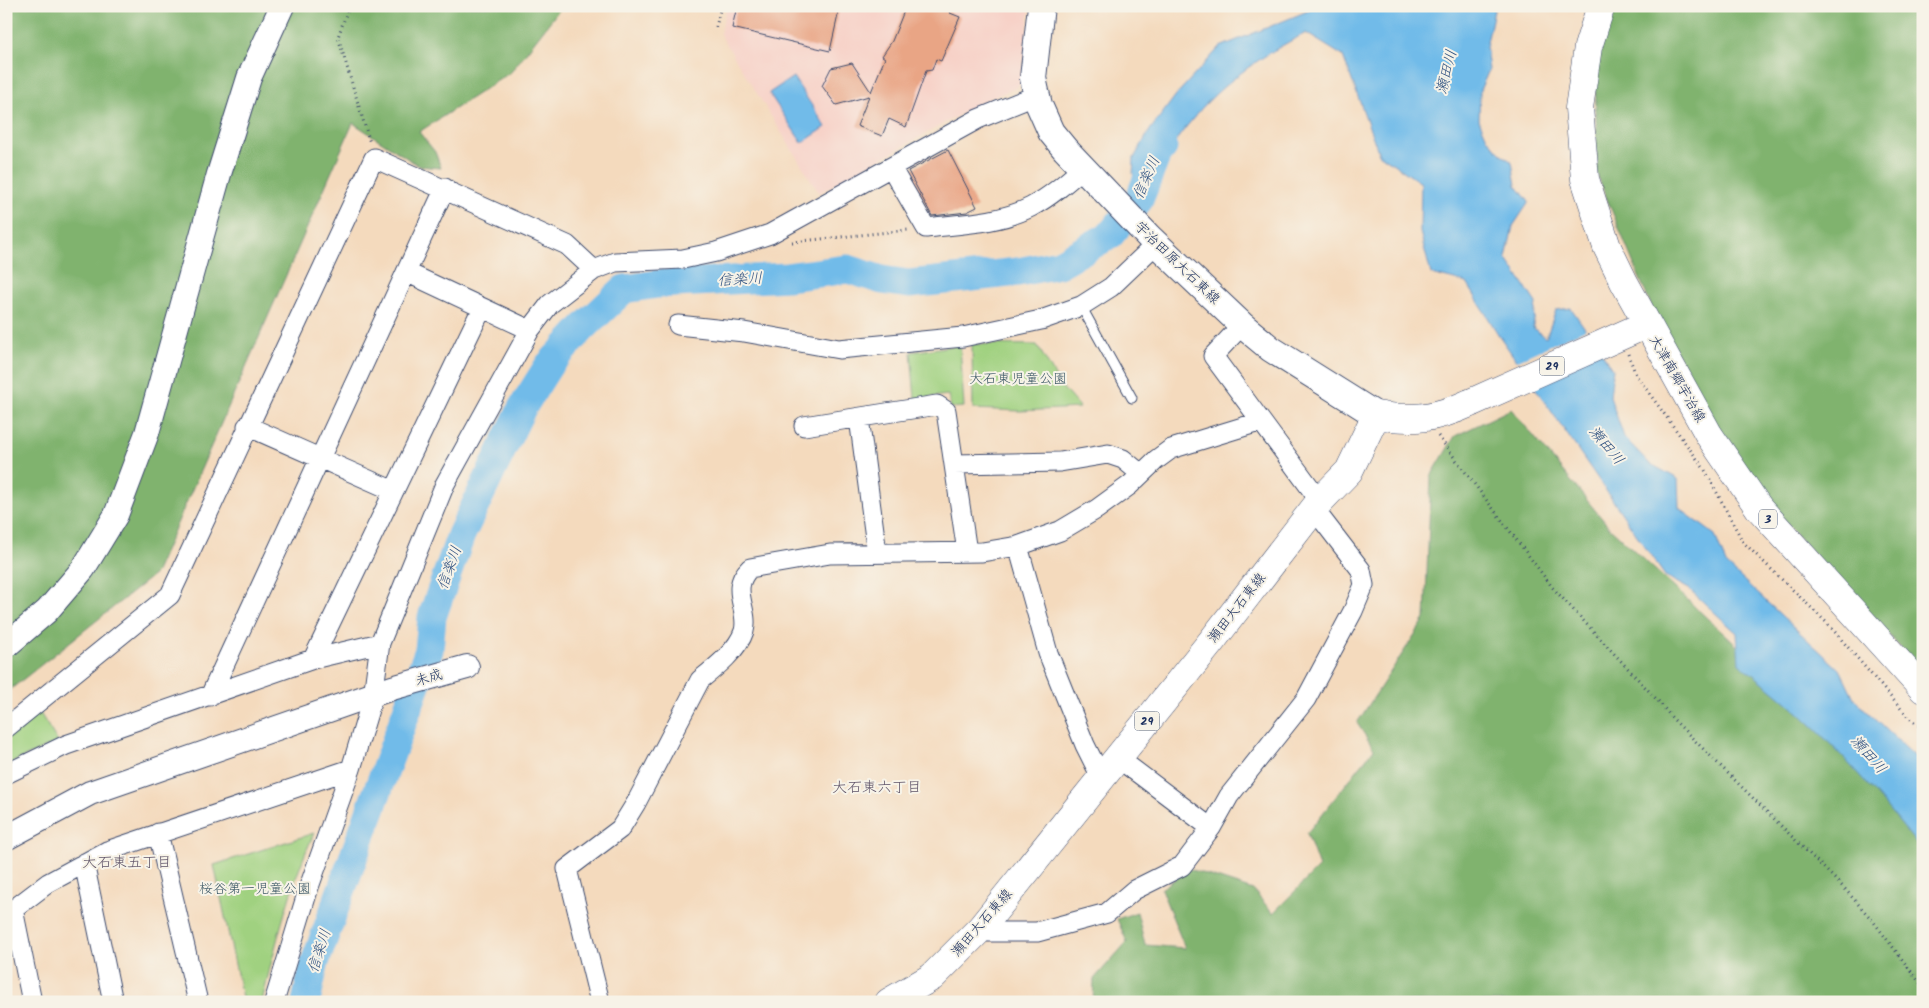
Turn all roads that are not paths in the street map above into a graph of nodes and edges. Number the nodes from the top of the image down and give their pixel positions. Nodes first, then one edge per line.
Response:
1 (282, 6) edge
2 (1041, 6) edge
3 (1601, 6) edge
4 (1037, 95) junction
5 (892, 169) junction
6 (1088, 173) junction
7 (445, 188) junction
8 (1153, 240) junction
9 (594, 270) junction
10 (406, 272) junction
11 (1082, 306) junction
12 (482, 308) junction
13 (678, 325) dead end
14 (1242, 325) junction
15 (1640, 327) junction
16 (530, 330) junction
17 (1132, 398) dead end
18 (1376, 415) junction
19 (858, 418) junction
20 (1260, 422) junction
21 (247, 426) junction
22 (804, 426) dead end
23 (320, 458) junction
24 (954, 464) junction
25 (1141, 474) junction
26 (394, 491) junction
27 (1317, 505) junction
28 (1018, 546) junction
29 (968, 552) junction
30 (878, 553) junction
31 (380, 643) junction
32 (6, 646) edge
33 (313, 659) junction
34 (466, 667) dead end
35 (1923, 689) edge
36 (382, 692) junction
37 (210, 696) junction
38 (6, 728) edge
39 (1110, 768) junction
40 (350, 769) junction
41 (6, 774) edge
42 (1211, 828) junction
43 (158, 834) junction
44 (6, 838) edge
45 (84, 863) junction
46 (10, 912) edge
47 (980, 929) junction
48 (32, 1002) edge
49 (113, 1002) edge
50 (198, 1002) edge
51 (274, 1002) edge
52 (600, 1002) edge
53 (889, 1002) edge

1 - 32 street
2 - 4 main road, 宇治田原大石東線
3 - 15 main road, 大津南郷宇治線 / 3
4 - 5 street
4 - 6 main road, 宇治田原大石東線
5 - 6 street
5 - 9 street
6 - 8 main road, 宇治田原大石東線
7 - 9 street
7 - 10 street
7 - 21 street
8 - 11 street
8 - 14 main road, 宇治田原大石東線
9 - 16 street
10 - 12 street
10 - 23 street
11 - 13 street
11 - 17 lane
12 - 16 street
12 - 26 street
14 - 18 main road, 宇治田原大石東線
14 - 20 street
15 - 18 main road, 29, bridge
15 - 35 main road, 大津南郷宇治線 / 3
16 - 31 street
18 - 27 main road, 瀬田大石東線 / 29
19 - 22 street
19 - 24 street
19 - 30 street
20 - 25 street
20 - 27 street
21 - 23 street
21 - 38 street
23 - 26 street
23 - 37 street
24 - 25 street
24 - 29 street
25 - 28 street
26 - 33 street
27 - 39 main road, 瀬田大石東線 / 29
27 - 42 street
28 - 29 street
28 - 39 street
29 - 30 street
30 - 52 street
31 - 33 street
31 - 36 street
33 - 37 street
34 - 36 street, 未成
36 - 40 street
36 - 44 street, 未成
37 - 41 street
39 - 42 street
39 - 47 main road, 瀬田大石東線 / 29
40 - 43 street
40 - 51 street
42 - 47 street
43 - 45 street
43 - 50 street
45 - 46 street
45 - 49 street
46 - 48 street
47 - 53 main road, 瀬田大石東線 / 29

